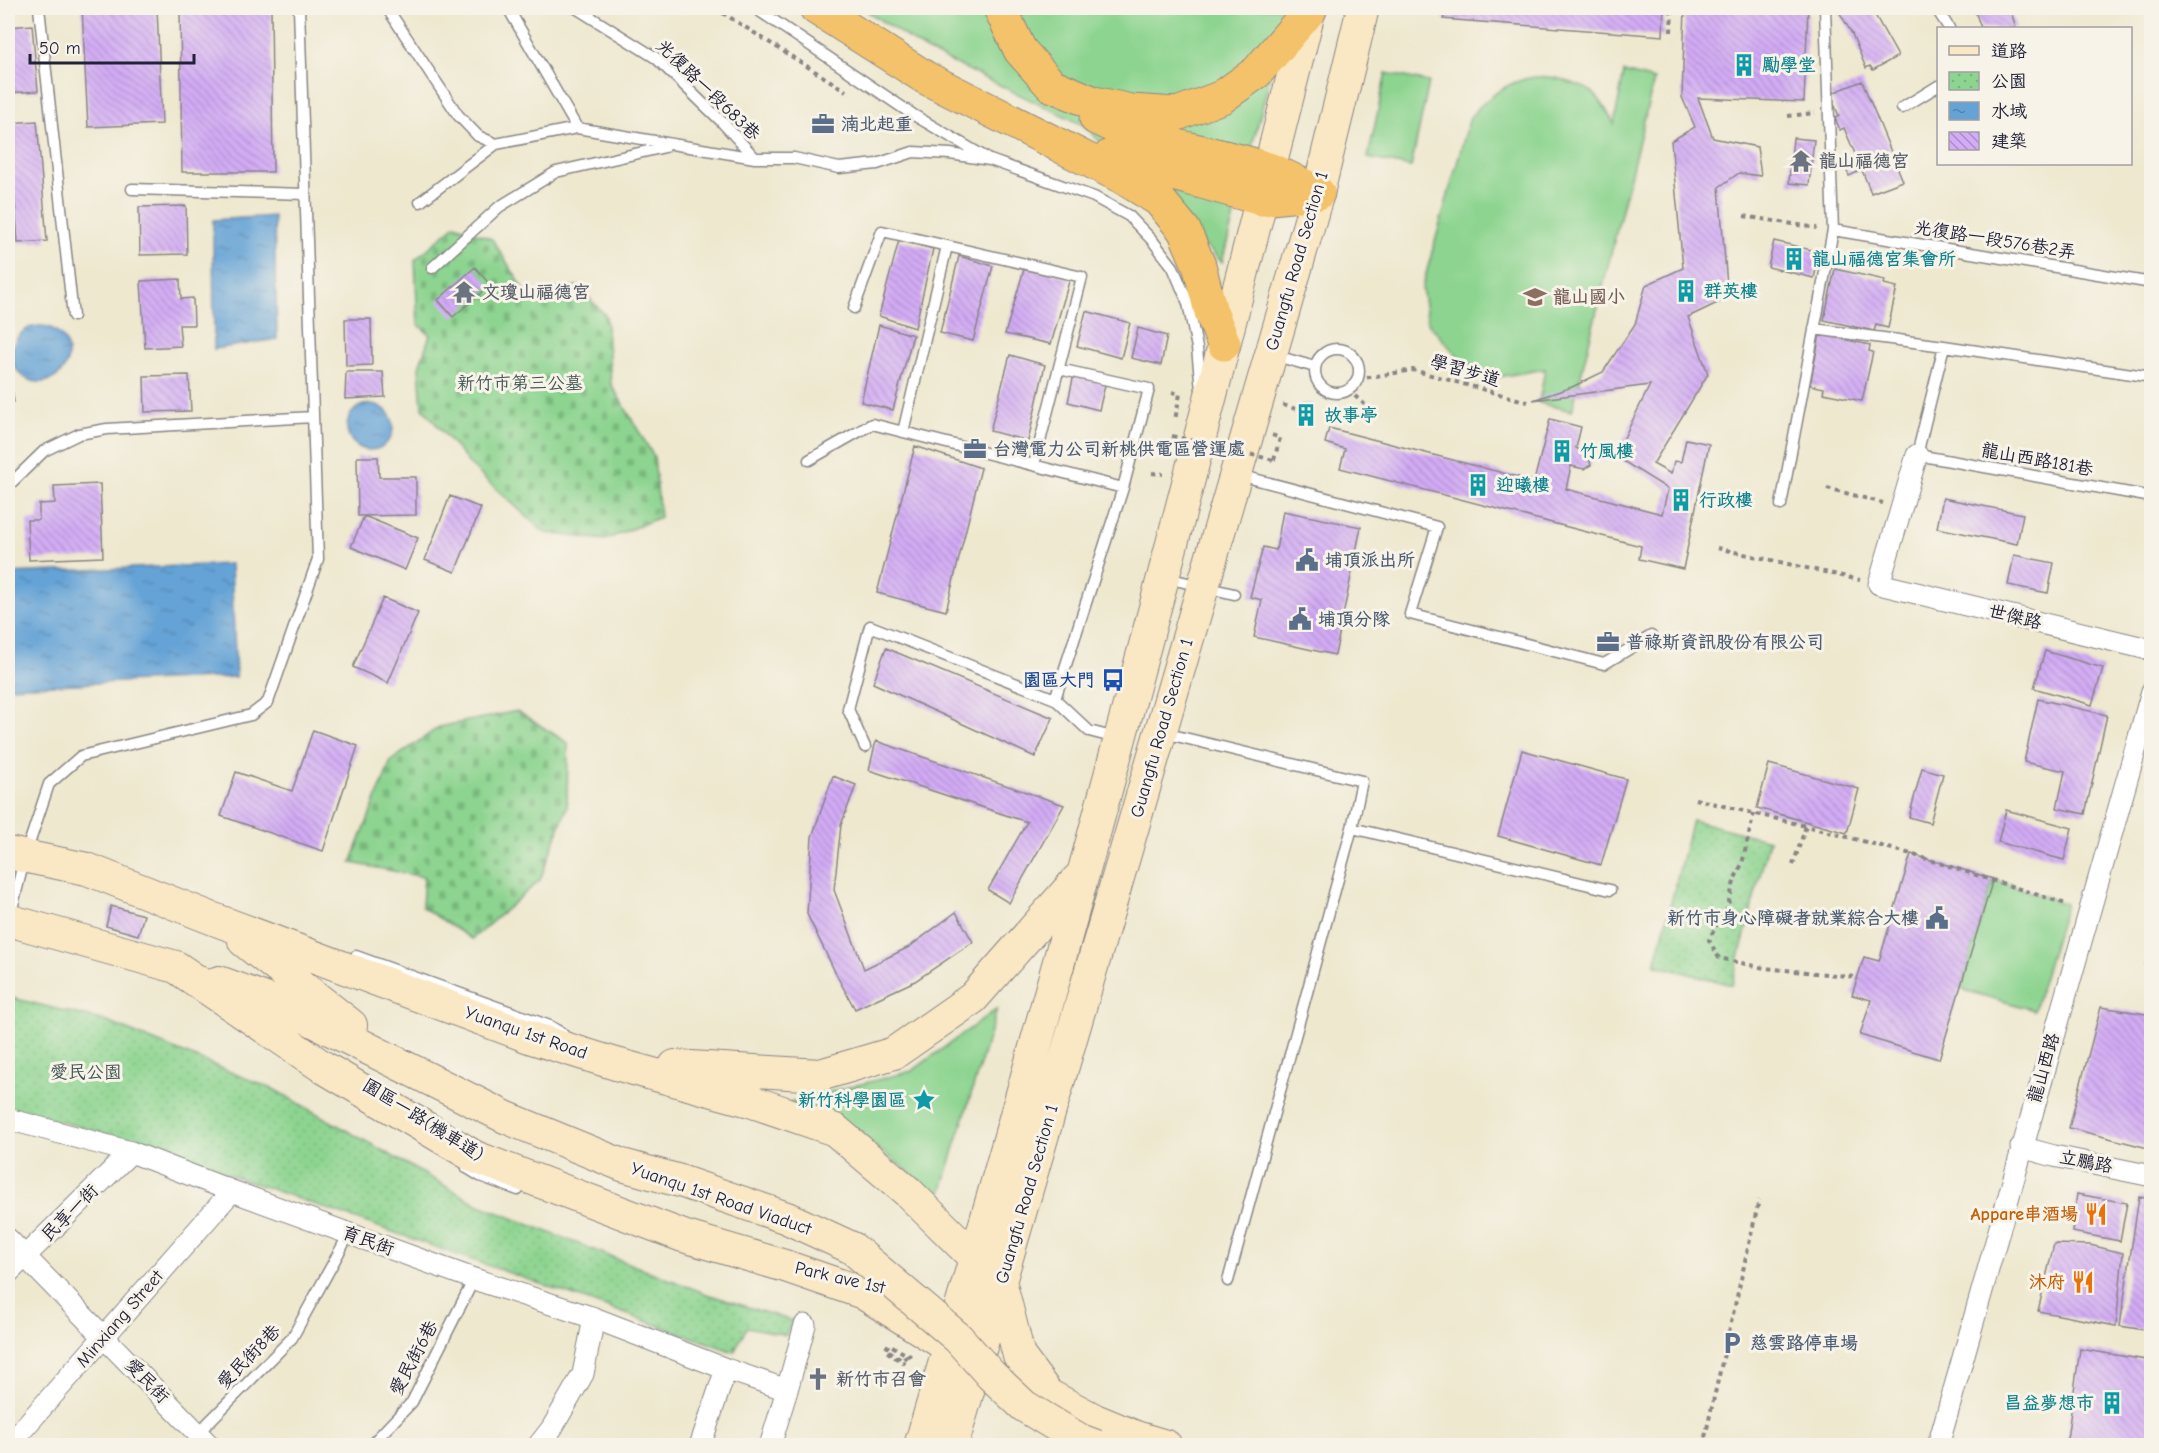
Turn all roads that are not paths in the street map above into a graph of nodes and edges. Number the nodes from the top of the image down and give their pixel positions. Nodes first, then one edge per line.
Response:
1 (39, 8) edge
2 (299, 8) edge
3 (387, 8) edge
4 (508, 8) edge
5 (576, 8) edge
6 (755, 8) edge
7 (816, 8) edge
8 (1000, 8) edge
9 (1363, 8) edge
10 (1825, 8) edge
11 (1936, 8) edge
12 (1310, 9) edge
13 (1948, 27) edge
14 (1051, 85) junction
15 (1937, 87) edge
16 (1902, 108) dead end
17 (1004, 119) junction
18 (577, 128) junction
19 (496, 144) junction
20 (671, 146) junction
21 (754, 158) junction
22 (990, 160) junction
23 (1266, 184) junction
24 (132, 189) dead end
25 (1318, 193) junction
26 (305, 194) junction
27 (420, 202) dead end
28 (1833, 230) junction
29 (947, 246) junction
30 (432, 268) dead end
31 (2151, 283) edge
32 (854, 309) dead end
33 (73, 316) dead end
34 (1814, 329) junction
35 (1224, 344) junction
36 (1944, 346) junction
37 (1270, 354) junction
38 (1315, 367) junction
39 (1059, 369) junction
40 (2151, 377) edge
41 (313, 417) junction
42 (1204, 418) junction
43 (903, 432) junction
44 (1917, 454) junction
45 (809, 460) dead end
46 (1034, 465) junction
47 (1236, 474) junction
48 (8, 486) edge
49 (1123, 488) junction
50 (2151, 497) edge
51 (1781, 505) dead end
52 (1162, 577) junction
53 (1204, 586) junction
54 (1234, 594) dead end
55 (1651, 636) dead end
56 (2151, 650) edge
57 (2151, 691) edge
58 (1055, 699) junction
59 (1161, 732) junction
60 (1119, 739) junction
61 (865, 747) dead end
62 (1352, 828) junction
63 (16, 855) edge
64 (1084, 871) junction
65 (1610, 890) dead end
66 (208, 911) junction
67 (8, 920) edge
68 (70, 938) junction
69 (349, 953) dead end
70 (176, 966) junction
71 (135, 967) dead end
72 (249, 1030) dead end
73 (616, 1064) junction
74 (400, 1065) junction
75 (8, 1119) edge
76 (410, 1132) dead end
77 (2021, 1147) junction
78 (131, 1152) junction
79 (460, 1163) dead end
80 (2151, 1176) edge
81 (231, 1191) junction
82 (533, 1196) dead end
83 (349, 1234) junction
84 (8, 1239) edge
85 (684, 1248) dead end
86 (25, 1257) junction
87 (975, 1257) junction
88 (785, 1266) junction
89 (8, 1273) edge
90 (474, 1279) junction
91 (1228, 1281) dead end
92 (1000, 1284) junction
93 (961, 1305) junction
94 (594, 1318) junction
95 (806, 1325) dead end
96 (104, 1337) junction
97 (949, 1347) junction
98 (726, 1369) junction
99 (787, 1390) junction
100 (204, 1439) edge
101 (8, 1446) edge
102 (370, 1446) edge
103 (538, 1446) edge
104 (700, 1446) edge
105 (771, 1446) edge
106 (920, 1446) edge
107 (952, 1446) edge
108 (1096, 1446) edge
109 (1166, 1446) edge
110 (1938, 1446) edge

1 - 33 lane
2 - 26 lane
3 - 19 lane
4 - 18 lane
5 - 21 lane, 光復路一段683巷
6 - 22 lane
7 - 17 highway
8 - 14 highway
9 - 25 street, Guangfu Road Section 1
10 - 28 lane
11 - 13 lane
12 - 14 highway
12 - 23 street, Guangfu Road Section 1
14 - 23 highway
15 - 16 lane
17 - 23 highway
17 - 35 highway
18 - 19 lane
18 - 20 lane
19 - 27 lane
20 - 21 lane
20 - 30 lane
21 - 22 lane, 光復路一段683巷
22 - 42 lane, 光復路一段683巷
23 - 25 highway
23 - 35 street, Guangfu Road Section 1
24 - 26 lane
25 - 37 street, Guangfu Road Section 1
26 - 41 lane
28 - 31 lane, 光復路一段576巷2弄
28 - 34 lane
29 - 32 lane
29 - 39 lane
29 - 43 lane
34 - 36 lane
34 - 51 lane
35 - 42 street, Guangfu Road Section 1
36 - 40 lane
36 - 44 lane
37 - 38 lane
37 - 47 street, Guangfu Road Section 1
38 - 38 lane
39 - 46 lane
39 - 49 lane
41 - 48 lane
41 - 63 lane
42 - 52 street, Guangfu Road Section 1
43 - 45 lane
43 - 46 lane
44 - 50 lane, 龍山西路181巷
44 - 56 street, 世傑路
46 - 49 lane
47 - 53 street, Guangfu Road Section 1
47 - 55 lane
49 - 58 lane
52 - 53 lane
52 - 60 street, Guangfu Road Section 1
53 - 54 lane
53 - 59 street, Guangfu Road Section 1
57 - 77 street, 龍山西路
58 - 60 lane
58 - 61 lane
59 - 62 lane
59 - 92 street, Guangfu Road Section 1
60 - 64 street, Guangfu Road Section 1
62 - 65 lane
62 - 91 lane
63 - 66 street, Yuanqu 1st Road
63 - 67 lane
64 - 73 street
64 - 87 street, Guangfu Road Section 1
66 - 73 street, Yuanqu 1st Road
66 - 74 street
67 - 68 street
68 - 70 street
68 - 71 lane
69 - 73 lane
70 - 74 street
70 - 88 street
72 - 76 lane, 園區一路(機車道)
73 - 87 street, Yuanqu 1st Road
74 - 108 street, Yuanqu 1st Road Viaduct, bridge
75 - 78 street, 育民街
77 - 80 street, 立鵬路
77 - 110 street, 龍山西路
78 - 81 street, 育民街
78 - 86 street, 民享一街
79 - 82 lane, 園區一路(機車道)
81 - 83 street, 育民街
81 - 96 street, Minxiang Street
83 - 90 street, 育民街
83 - 100 lane, 愛民街8巷
84 - 86 street, 愛民街
85 - 88 lane
86 - 89 street, 民享一街
86 - 96 street, 愛民街
87 - 92 street, Yuanqu 1st Road
87 - 93 street, Guangfu Road Section 1
88 - 93 street, Park ave 1st
88 - 97 street, Park ave 1st
90 - 94 street, 育民街
90 - 102 lane, 愛民街6巷
92 - 93 street
92 - 107 street, Guangfu Road Section 1
92 - 109 street
93 - 97 street, Guangfu Road Section 1
94 - 98 street, 育民街
94 - 103 street
95 - 99 street
96 - 100 street, 愛民街
96 - 101 street, Minxiang Street
97 - 106 street, Guangfu Road Section 1
98 - 99 street, 育民街
98 - 104 street
99 - 105 street

